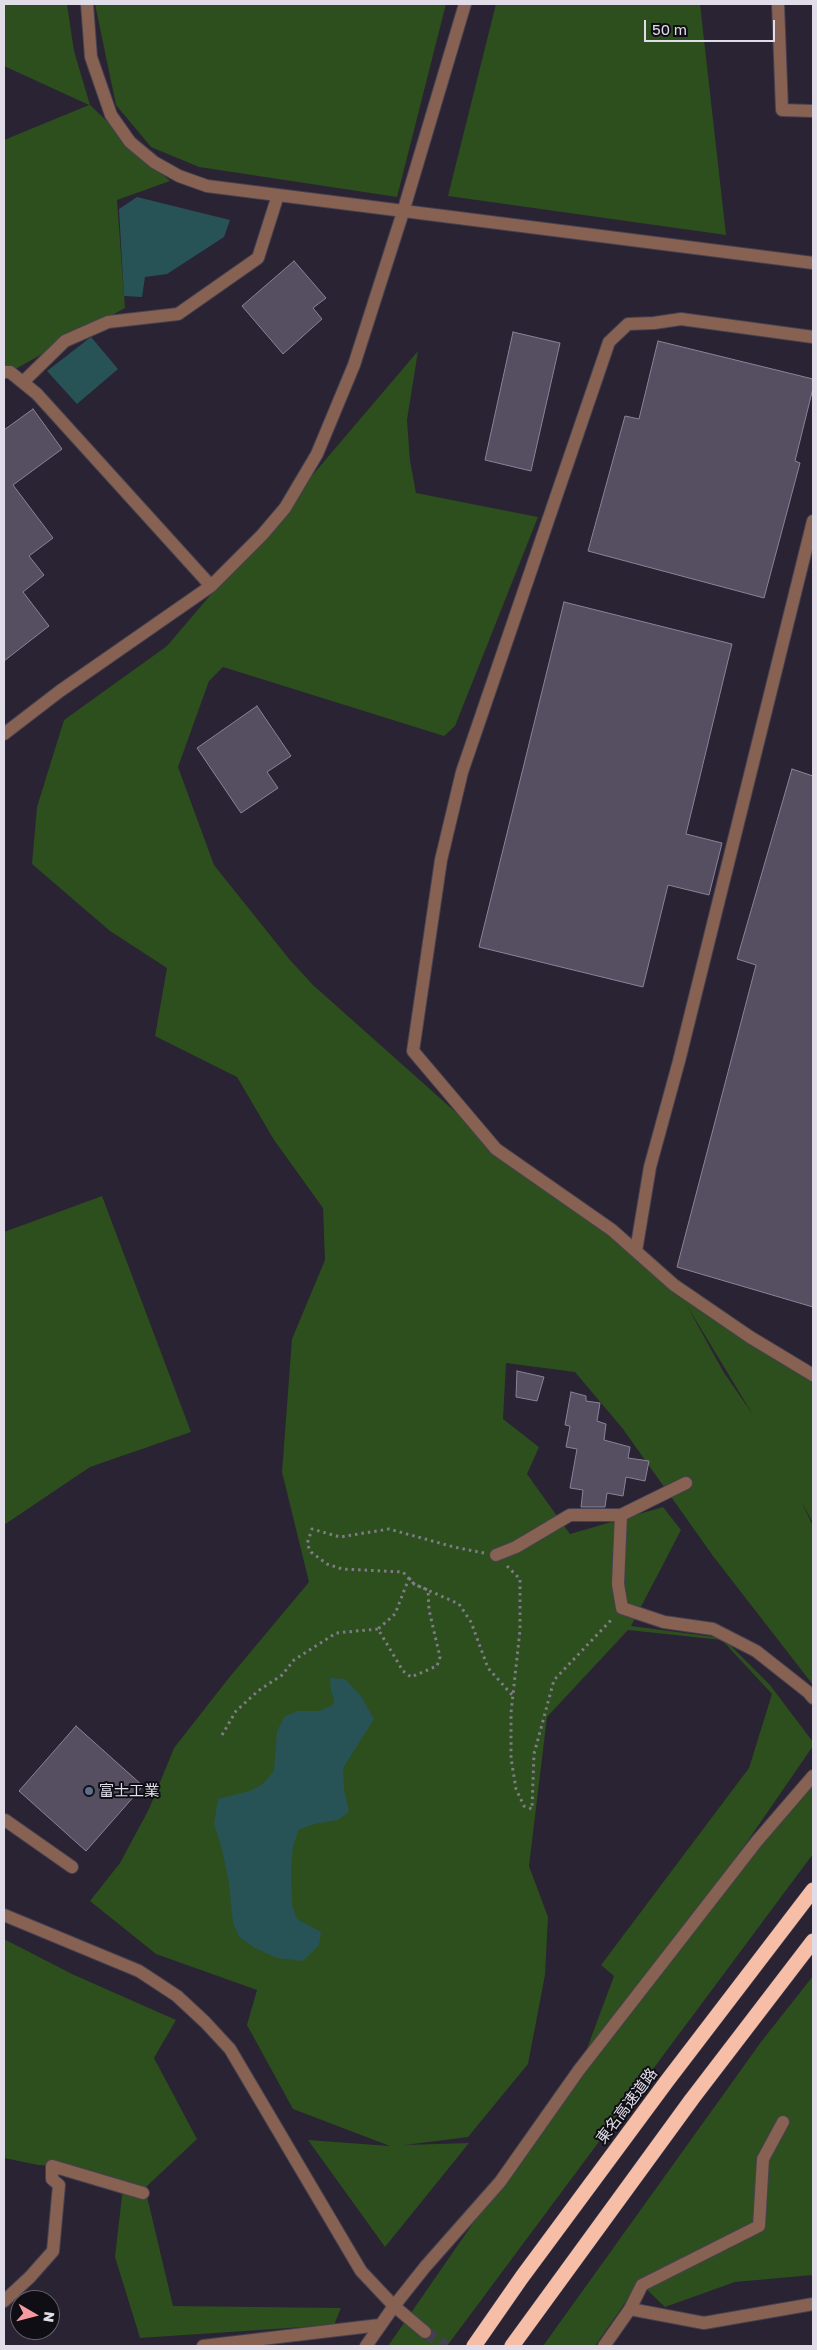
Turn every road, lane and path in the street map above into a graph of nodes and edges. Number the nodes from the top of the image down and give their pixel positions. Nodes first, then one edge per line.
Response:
1 (87, 4) edge
2 (464, 4) edge
3 (778, 4) edge
4 (813, 111) edge
5 (278, 195) junction
6 (403, 212) junction
7 (813, 263) edge
8 (813, 337) edge
9 (4, 372) edge
10 (23, 382) junction
11 (813, 521) edge
12 (211, 586) junction
13 (4, 734) edge
14 (636, 1251) junction
15 (813, 1375) edge
16 (686, 1483) dead end
17 (621, 1515) junction
18 (496, 1555) junction
19 (409, 1578) junction
20 (428, 1590) junction
21 (622, 1608) junction
22 (378, 1628) junction
23 (513, 1696) junction
24 (813, 1698) edge
25 (222, 1735) dead end
26 (813, 1776) edge
27 (4, 1822) edge
28 (72, 1867) dead end
29 (813, 1890) edge
30 (4, 1915) edge
31 (813, 1941) edge
32 (783, 2122) dead end
33 (143, 2193) dead end
34 (4, 2301) edge
35 (813, 2304) edge
36 (394, 2306) junction
37 (630, 2309) junction
38 (380, 2325) junction
39 (425, 2332) tunnel mouth
40 (203, 2346) edge
41 (366, 2346) edge
42 (474, 2346) edge
43 (512, 2346) edge
44 (604, 2346) edge

1 - 5 street
2 - 6 street
3 - 4 street
5 - 6 street
5 - 10 street
6 - 7 street
6 - 12 street
8 - 14 street
9 - 10 street
10 - 12 street
11 - 14 street
12 - 13 street
14 - 15 street
16 - 17 street
17 - 18 street
17 - 21 street
18 - 19 path
18 - 23 path
19 - 20 path
19 - 22 path
20 - 22 path
20 - 23 path
21 - 23 path
21 - 24 street
22 - 25 path
26 - 36 street
27 - 28 street
29 - 42 highway, 東名高速道路
30 - 36 street
31 - 43 highway
32 - 37 street
33 - 34 street
35 - 37 street
36 - 38 street
36 - 39 street
37 - 44 street
38 - 40 street
38 - 41 street

